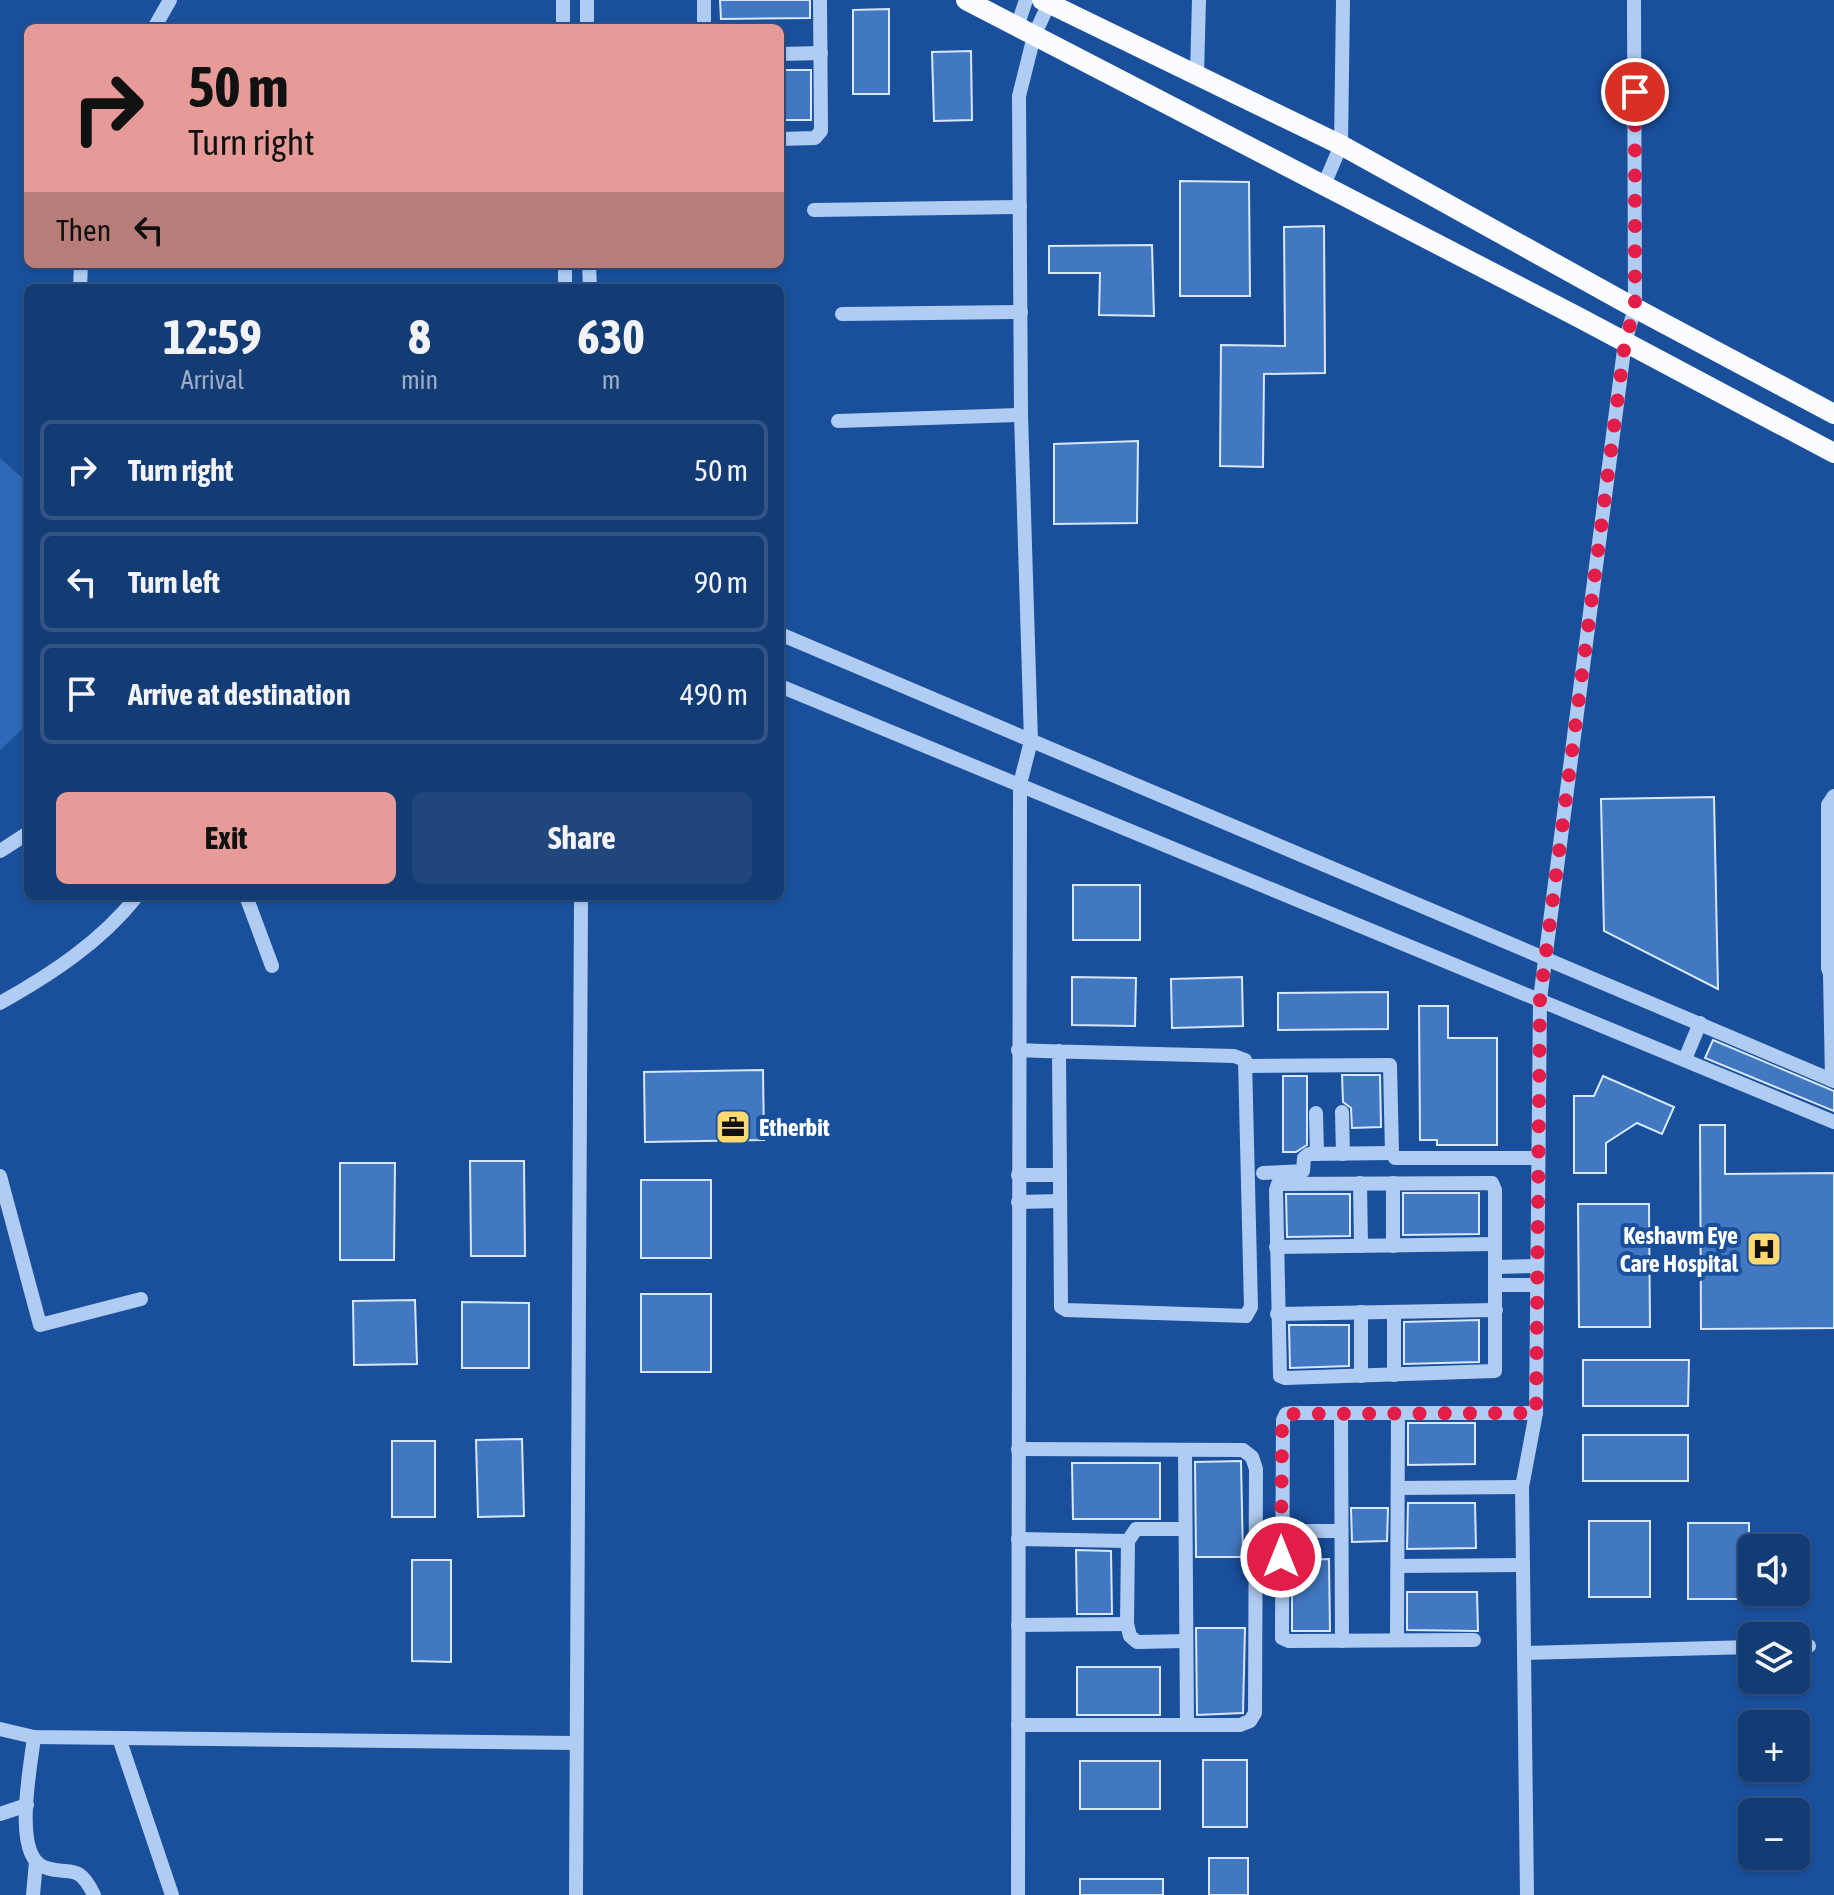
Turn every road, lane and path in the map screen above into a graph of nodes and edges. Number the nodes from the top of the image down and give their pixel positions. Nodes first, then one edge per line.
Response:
1 (170, 0) edge
2 (563, 0) edge
3 (587, 0) edge
4 (704, 0) edge
5 (820, 0) edge
6 (966, 0) edge
7 (1026, 0) edge
8 (1199, 0) edge
9 (1343, 0) edge
10 (1634, 0) edge
11 (1046, 2) edge
12 (156, 24) edge
13 (563, 24) edge
14 (587, 24) edge
15 (704, 24) edge
16 (1025, 31) junction
17 (821, 53) junction
18 (784, 54) edge
19 (1197, 74) junction
20 (784, 139) edge
21 (1341, 145) junction
22 (1324, 185) junction
23 (1020, 207) junction
24 (814, 210) dead end
25 (1635, 308) junction
26 (1021, 312) junction
27 (842, 314) dead end
28 (1625, 342) junction
29 (1834, 414) edge
30 (1021, 415) junction
31 (838, 421) dead end
32 (1834, 453) edge
33 (784, 636) edge
34 (784, 688) edge
35 (1031, 741) junction
36 (1020, 784) junction
37 (1834, 796) edge
38 (24, 836) edge
39 (0, 851) edge
40 (1831, 881) edge
41 (133, 900) edge
42 (247, 900) edge
43 (581, 900) edge
44 (1546, 958) junction
45 (272, 966) dead end
46 (1832, 974) edge
47 (1540, 999) junction
48 (0, 1003) edge
49 (1700, 1023) junction
50 (1018, 1050) junction
51 (1059, 1051) junction
52 (1685, 1059) junction
53 (1246, 1066) junction
54 (1833, 1080) edge
55 (1342, 1112) dead end
56 (1316, 1113) dead end
57 (1834, 1122) edge
58 (1392, 1153) junction
59 (1317, 1154) junction
60 (1343, 1154) junction
61 (1537, 1158) junction
62 (1263, 1173) dead end
63 (1018, 1175) junction
64 (1060, 1175) junction
65 (0, 1176) edge
66 (1360, 1183) junction
67 (1393, 1183) junction
68 (1060, 1201) junction
69 (1018, 1202) junction
70 (1495, 1244) junction
71 (1361, 1246) junction
72 (1393, 1246) junction
73 (1276, 1247) junction
74 (1536, 1266) junction
75 (1495, 1267) junction
76 (1495, 1285) junction
77 (1536, 1285) junction
78 (141, 1299) dead end
79 (1496, 1310) junction
80 (1361, 1312) junction
81 (1394, 1312) junction
82 (1277, 1314) junction
83 (1394, 1375) junction
84 (1361, 1376) junction
85 (1341, 1413) junction
86 (1398, 1413) junction
87 (1536, 1413) junction
88 (1018, 1449) junction
89 (1185, 1450) junction
90 (1522, 1487) junction
91 (1398, 1488) junction
92 (1185, 1529) junction
93 (1282, 1531) junction
94 (1341, 1531) junction
95 (1018, 1539) junction
96 (1128, 1541) junction
97 (1523, 1565) junction
98 (1398, 1566) junction
99 (1127, 1624) junction
100 (1018, 1625) junction
101 (1397, 1640) junction
102 (1474, 1640) dead end
103 (1186, 1641) junction
104 (1342, 1641) junction
105 (1738, 1647) edge
106 (1524, 1653) junction
107 (1018, 1725) junction
108 (1187, 1725) junction
109 (0, 1729) edge
110 (34, 1737) junction
111 (119, 1738) junction
112 (575, 1743) junction
113 (27, 1805) junction
114 (0, 1814) edge
115 (36, 1862) junction
116 (33, 1895) edge
117 (94, 1895) edge
118 (172, 1895) edge
119 (576, 1895) edge
120 (1018, 1895) edge
121 (1527, 1895) edge

1 - 12 street
2 - 13 street
3 - 14 street
4 - 15 street
5 - 17 street
6 - 16 main road
7 - 16 street
8 - 19 street
9 - 21 street
10 - 25 street
11 - 16 street
11 - 19 main road
16 - 22 main road
16 - 23 street
17 - 18 street
17 - 20 street
19 - 21 main road
21 - 22 street
21 - 25 main road
22 - 28 main road
23 - 24 street
23 - 26 street
25 - 28 street
25 - 29 main road
26 - 27 street
26 - 30 street
28 - 32 main road
28 - 44 street
30 - 31 street
30 - 35 street
33 - 35 street
34 - 36 street
35 - 36 street
35 - 44 street
36 - 47 street
36 - 50 street
37 - 40 street
38 - 39 street
40 - 46 street
41 - 48 street
42 - 45 street
43 - 112 street
44 - 47 street
44 - 49 street
46 - 54 street
47 - 52 street
47 - 61 street
49 - 52 street
49 - 54 street
50 - 51 street
50 - 63 street
51 - 53 street
51 - 64 street
52 - 57 street
53 - 58 street
53 - 68 street
55 - 60 street
56 - 59 street
58 - 60 street
58 - 61 street
59 - 60 street
59 - 62 street
61 - 74 street
63 - 64 street
63 - 69 street
64 - 68 street
65 - 78 street
66 - 67 street
66 - 71 street
66 - 73 street
67 - 70 street
67 - 72 street
68 - 69 street
69 - 88 street
70 - 72 street
70 - 75 street
71 - 72 street
71 - 73 street
73 - 82 street
74 - 75 street
74 - 77 street
75 - 76 street
76 - 77 street
76 - 79 street
77 - 87 street
79 - 81 street
79 - 83 street
80 - 81 street
80 - 82 street
80 - 84 street
81 - 83 street
82 - 84 street
83 - 84 street
85 - 86 street
85 - 93 street
85 - 94 street
86 - 87 street
86 - 91 street
87 - 90 street
88 - 89 street
88 - 95 street
89 - 92 street
89 - 108 street
90 - 91 street
90 - 97 street
91 - 98 street
92 - 96 street
92 - 103 street
93 - 94 street
93 - 104 street
94 - 104 street
95 - 96 street
95 - 100 street
96 - 99 street
97 - 98 street
97 - 106 street
98 - 101 street
99 - 100 street
99 - 103 street
100 - 107 street
101 - 102 street
101 - 104 street
103 - 108 street
105 - 106 street
106 - 121 street
107 - 108 street
107 - 120 street
109 - 110 street
110 - 111 street
110 - 113 street
111 - 112 street
111 - 118 street
112 - 119 street
113 - 114 street
113 - 115 street
115 - 116 street
115 - 117 street

